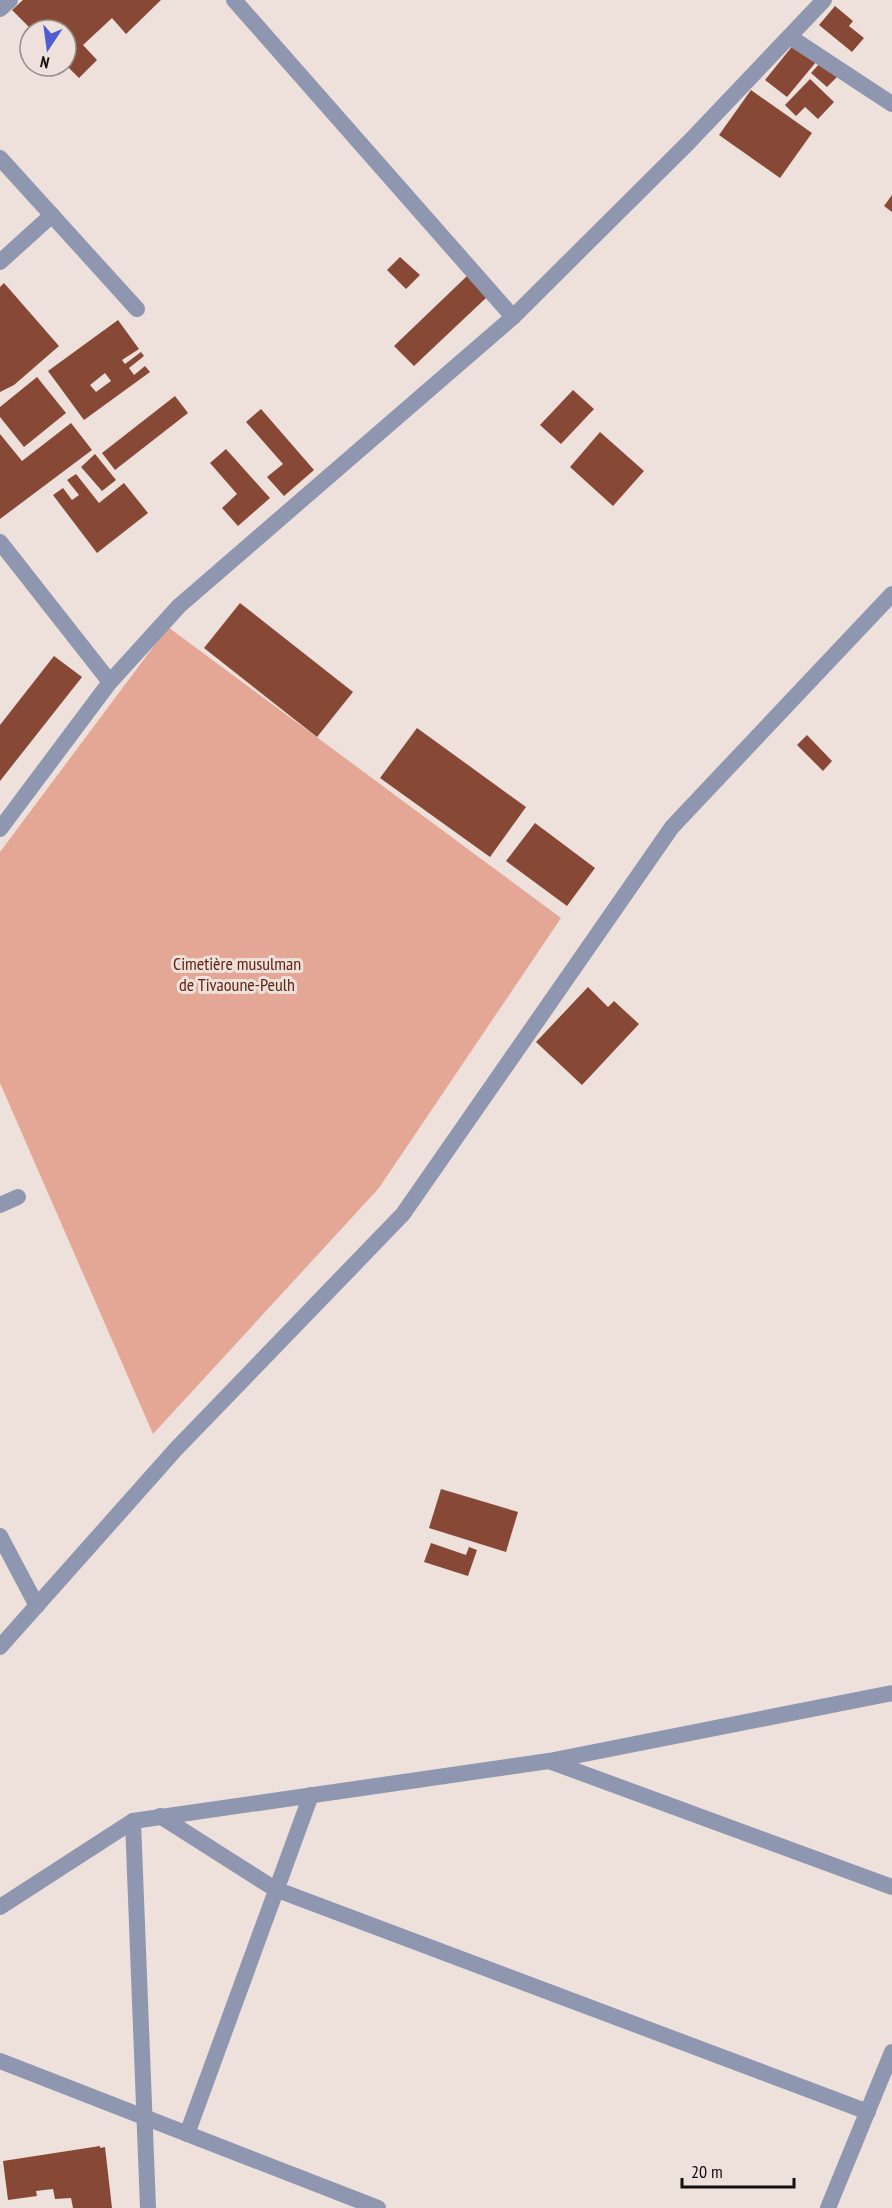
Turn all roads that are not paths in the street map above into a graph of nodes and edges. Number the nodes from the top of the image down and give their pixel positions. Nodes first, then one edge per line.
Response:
1 (9, 0) edge
2 (234, 0) edge
3 (824, 0) edge
4 (0, 9) edge
5 (790, 37) junction
6 (892, 104) edge
7 (0, 158) edge
8 (52, 215) junction
9 (0, 262) edge
10 (137, 309) dead end
11 (513, 317) junction
12 (0, 542) edge
13 (892, 594) edge
14 (110, 682) junction
15 (0, 829) edge
16 (18, 1197) dead end
17 (0, 1206) edge
18 (0, 1536) edge
19 (37, 1606) junction
20 (0, 1647) edge
21 (892, 1693) edge
22 (549, 1761) junction
23 (311, 1795) junction
24 (160, 1816) junction
25 (133, 1821) junction
26 (892, 1887) edge
27 (275, 1889) junction
28 (0, 1907) edge
29 (892, 2052) edge
30 (0, 2061) edge
31 (868, 2112) junction
32 (144, 2117) junction
33 (187, 2134) junction
34 (338, 2201) edge
35 (147, 2208) edge
36 (378, 2208) edge
37 (828, 2208) edge

1 - 4 street
2 - 11 street
3 - 5 street
5 - 6 street
5 - 11 street
7 - 8 street
8 - 9 street
8 - 10 street
11 - 14 street
12 - 14 street
13 - 19 street
14 - 15 street
16 - 17 street
18 - 19 street
19 - 20 street
21 - 22 street
22 - 23 street
22 - 26 street
23 - 24 street
23 - 27 street
24 - 25 street
24 - 27 street
25 - 28 street
25 - 32 street
27 - 31 street
27 - 33 street
29 - 31 street
30 - 32 street
31 - 37 street
32 - 33 street
32 - 35 street
33 - 34 street
34 - 36 street

